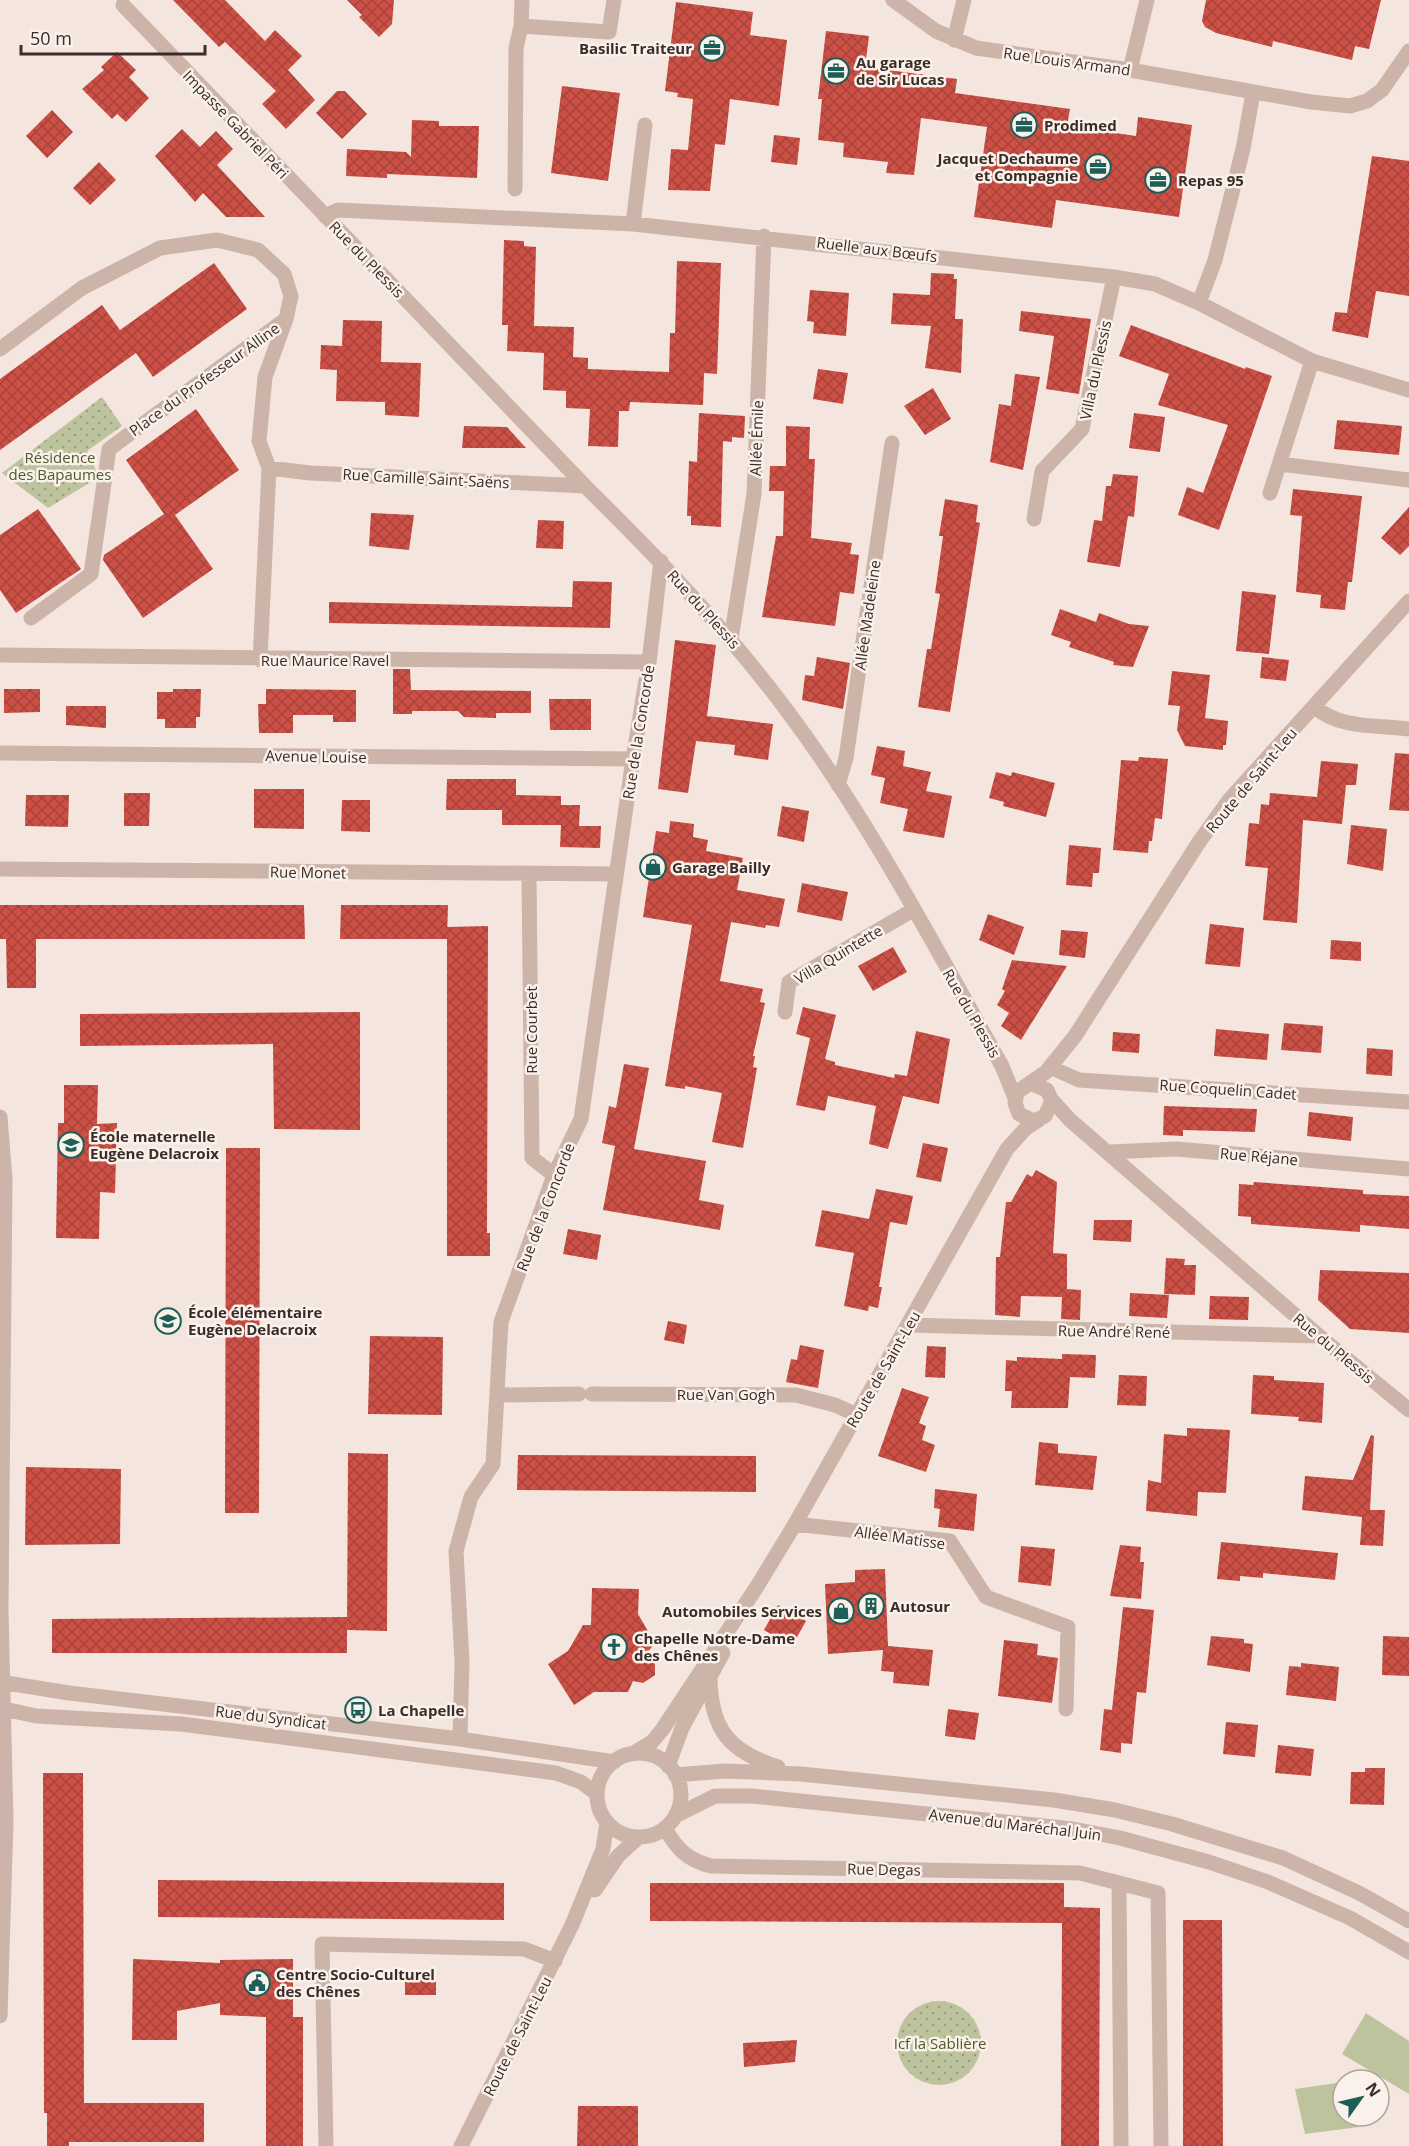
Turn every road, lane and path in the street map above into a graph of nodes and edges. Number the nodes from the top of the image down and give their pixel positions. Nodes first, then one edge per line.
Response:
1 (522, 0) edge
2 (614, 0) edge
3 (893, 0) edge
4 (964, 0) edge
5 (1147, 0) edge
6 (123, 5) dead end
7 (521, 26) junction
8 (954, 40) junction
9 (1409, 51) edge
10 (1130, 70) junction
11 (1253, 93) junction
12 (645, 124) dead end
13 (514, 189) dead end
14 (325, 216) junction
15 (633, 224) junction
16 (764, 237) junction
17 (1114, 277) junction
18 (1199, 303) junction
19 (286, 319) junction
20 (0, 349) edge
21 (1312, 361) junction
22 (1409, 390) edge
23 (892, 443) dead end
24 (1280, 464) junction
25 (269, 468) junction
26 (1409, 480) edge
27 (585, 486) junction
28 (1270, 493) dead end
29 (1034, 519) dead end
30 (661, 561) junction
31 (1409, 601) edge
32 (31, 618) dead end
33 (731, 639) junction
34 (0, 655) edge
35 (260, 660) junction
36 (649, 662) junction
37 (1314, 706) junction
38 (1409, 729) edge
39 (0, 753) edge
40 (633, 759) junction
41 (838, 785) junction
42 (0, 869) edge
43 (529, 874) junction
44 (616, 874) junction
45 (913, 910) junction
46 (785, 1012) dead end
47 (1002, 1066) junction
48 (1054, 1069) junction
49 (1029, 1084) junction
50 (1051, 1097) junction
51 (1409, 1102) edge
52 (1016, 1103) junction
53 (0, 1117) edge
54 (1043, 1118) junction
55 (1070, 1120) junction
56 (1007, 1149) junction
57 (1110, 1152) junction
58 (1409, 1169) edge
59 (554, 1175) junction
60 (909, 1325) junction
61 (1319, 1336) junction
62 (499, 1395) junction
63 (1409, 1410) edge
64 (857, 1415) junction
65 (795, 1524) junction
66 (756, 1588) junction
67 (710, 1677) junction
68 (2, 1682) edge
69 (3, 1709) edge
70 (1066, 1709) dead end
71 (460, 1739) junction
72 (634, 1753) junction
73 (614, 1761) junction
74 (672, 1770) junction
75 (801, 1774) junction
76 (597, 1794) junction
77 (675, 1816) junction
78 (607, 1822) junction
79 (665, 1828) junction
80 (639, 1837) junction
81 (1119, 1884) junction
82 (1409, 1921) edge
83 (572, 1925) junction
84 (1409, 1952) edge
85 (555, 1961) junction
86 (0, 2016) edge
87 (326, 2146) edge
88 (461, 2146) edge
89 (1120, 2146) edge
90 (1161, 2146) edge

1 - 7 street
2 - 7 street
3 - 8 street, Rue Louis Armand
4 - 8 street
5 - 10 street
6 - 14 street, Impasse Gabriel Péri
7 - 13 street
8 - 10 street, Rue Louis Armand
9 - 11 street, Rue Louis Armand
10 - 11 street, Rue Louis Armand
11 - 18 street
12 - 15 street
14 - 15 street, Ruelle aux Bœufs
14 - 27 street, Rue du Plessis
15 - 16 street, Ruelle aux Bœufs
16 - 17 street, Ruelle aux Bœufs
16 - 33 street, Allée Émile
17 - 18 street, Ruelle aux Bœufs
17 - 29 street, Villa du Plessis
18 - 21 street, Ruelle aux Bœufs
19 - 20 street
19 - 25 street
19 - 32 street, Place du Professeur Alline
21 - 22 street, Ruelle aux Bœufs
21 - 24 street
23 - 41 street, Allée Madeleine
24 - 26 street
24 - 28 street
25 - 27 street, Rue Camille Saint-Saëns
25 - 35 street
27 - 30 street, Rue du Plessis
30 - 33 street, Rue du Plessis
30 - 36 street, Rue de la Concorde
31 - 37 street, Route de Saint-Leu
33 - 41 street, Rue du Plessis
34 - 35 street, Rue Maurice Ravel
35 - 36 street, Rue Maurice Ravel
36 - 40 street, Rue de la Concorde
37 - 38 street
37 - 48 street, Route de Saint-Leu
39 - 40 street, Avenue Louise
40 - 44 street, Rue de la Concorde
41 - 45 street, Rue du Plessis
42 - 43 street, Rue Monet
43 - 44 street, Rue Monet
43 - 59 street, Rue Courbet
44 - 59 street, Rue de la Concorde
45 - 46 street, Villa Quintette
45 - 47 street, Rue du Plessis
47 - 49 street, Rue du Plessis
47 - 52 street, Rue du Plessis
48 - 49 street, Route de Saint-Leu
48 - 50 street, Route de Saint-Leu
48 - 51 street, Rue Coquelin Cadet
49 - 50 street
49 - 52 street
50 - 54 street
50 - 55 street, Rue du Plessis
52 - 54 street
52 - 56 street, Route de Saint-Leu
53 - 68 street
54 - 55 street, Rue du Plessis
54 - 56 street, Route de Saint-Leu
55 - 57 street, Rue du Plessis
56 - 60 street, Route de Saint-Leu
57 - 58 street, Rue Réjane
57 - 61 street, Rue du Plessis
59 - 62 street, Rue de la Concorde
60 - 61 street, Rue André René
60 - 64 street, Route de Saint-Leu
61 - 63 street, Rue du Plessis
62 - 64 street, Rue Van Gogh
62 - 71 street, Rue de la Concorde
64 - 65 street, Route de Saint-Leu
65 - 66 street, Route de Saint-Leu
65 - 70 street, Allée Matisse
66 - 67 street, Route de Saint-Leu
66 - 72 street, Route de Saint-Leu
67 - 74 street, Route de Saint-Leu
67 - 75 street
68 - 69 street
68 - 71 street, Rue du Syndicat
69 - 76 street, Rue du Syndicat
69 - 86 street
71 - 73 street, Rue du Syndicat
72 - 73 street
72 - 74 street
73 - 76 street
74 - 75 street, Avenue du Maréchal Juin
74 - 77 street
75 - 82 street, Avenue du Maréchal Juin
76 - 78 street
77 - 79 street
77 - 84 street, Avenue du Maréchal Juin
78 - 80 street
78 - 83 street, Route de Saint-Leu
79 - 80 street
79 - 81 street, Rue Degas
80 - 83 street, Route de Saint-Leu
81 - 89 street
81 - 90 street, Rue Degas
83 - 85 street, Route de Saint-Leu
85 - 87 street
85 - 88 street, Route de Saint-Leu

